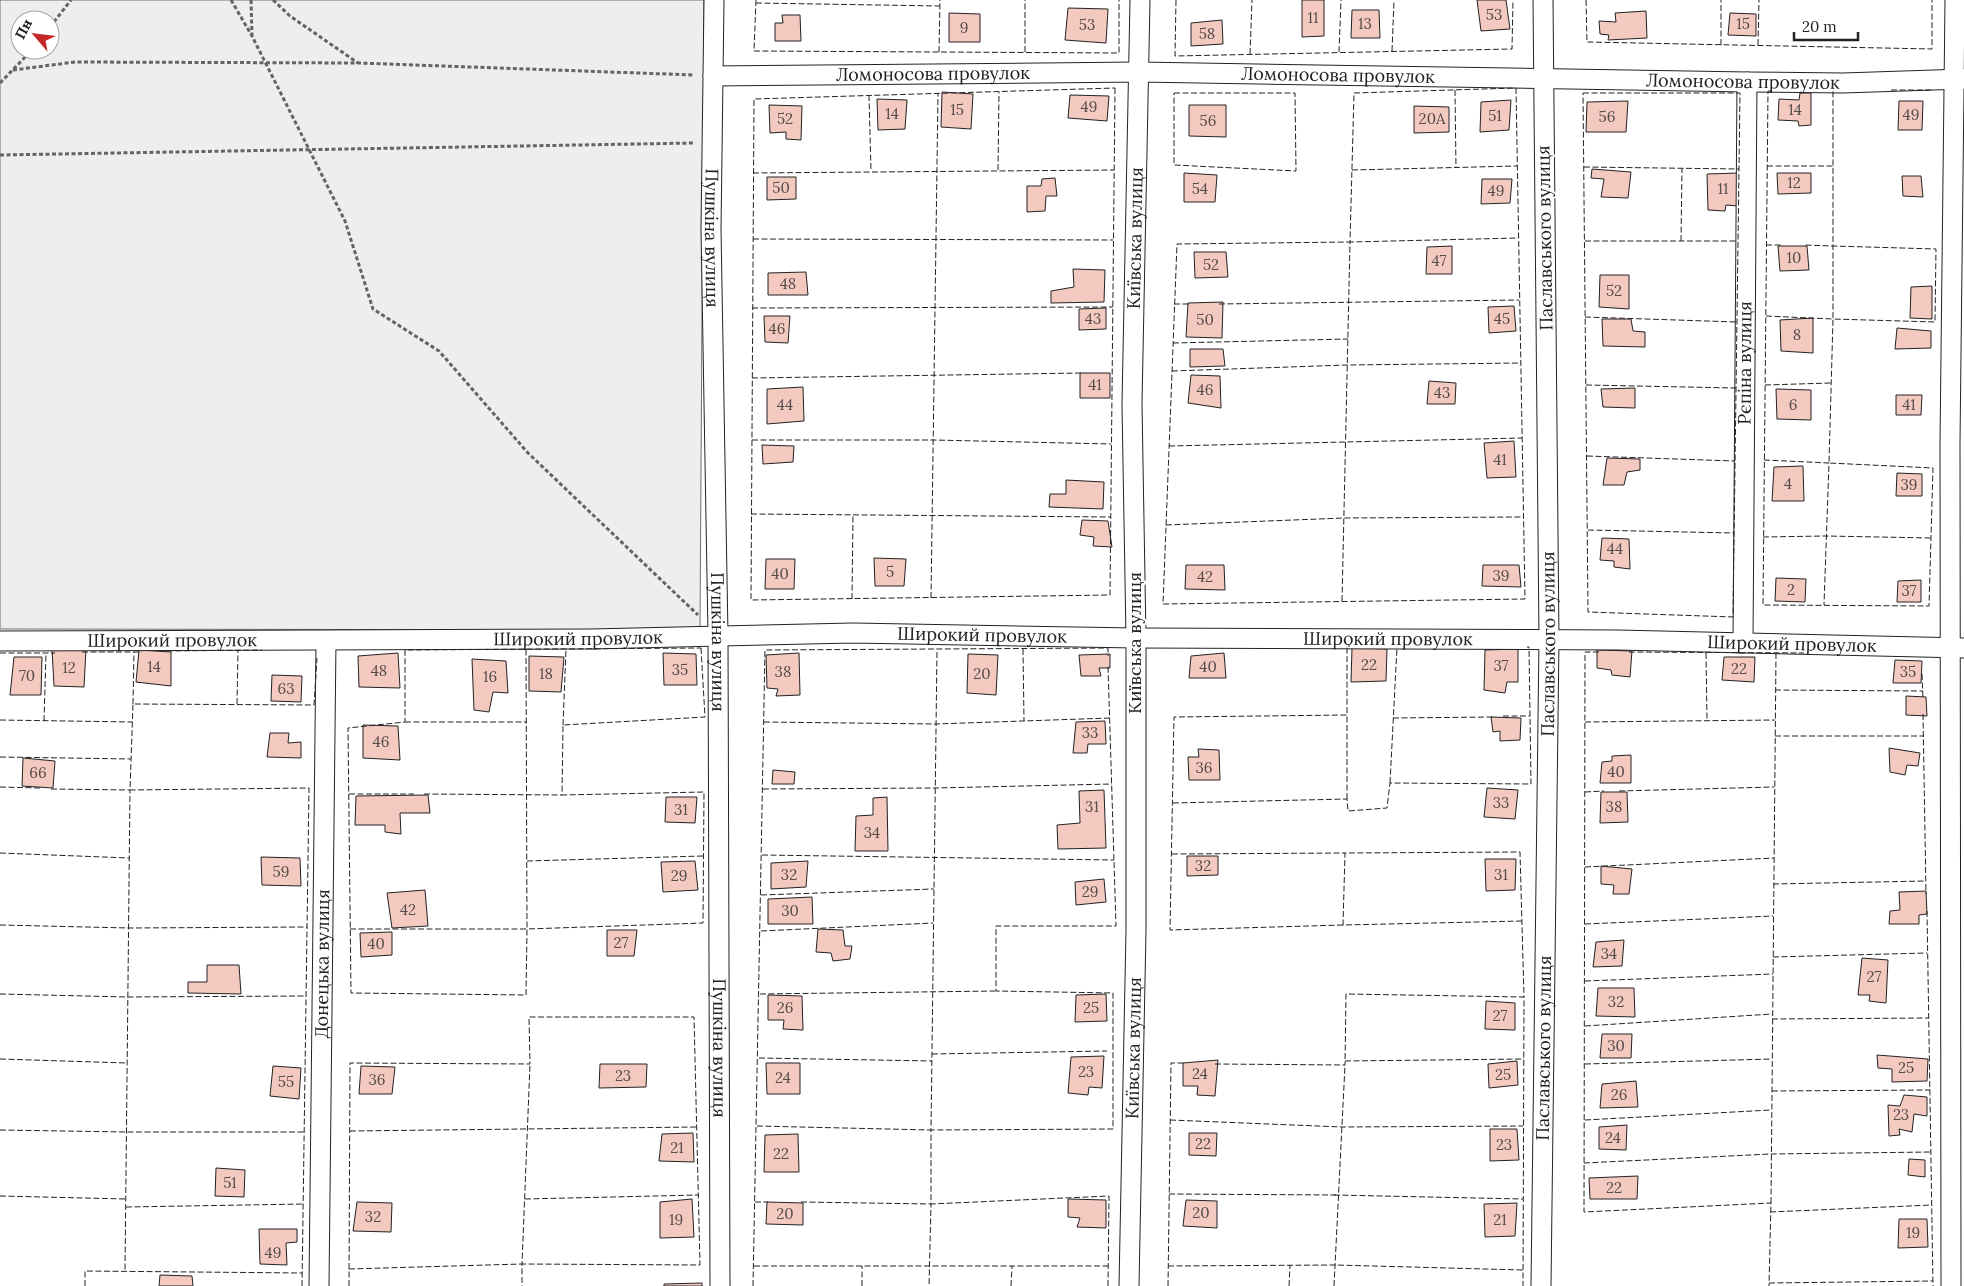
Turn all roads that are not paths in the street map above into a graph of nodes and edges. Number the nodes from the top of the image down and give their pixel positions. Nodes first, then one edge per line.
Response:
1 (714, 0) edge
2 (1140, 0) edge
3 (1543, 0) edge
4 (1955, 0) edge
5 (1139, 72) junction
6 (713, 76) junction
7 (1544, 78) junction
8 (1959, 79) edge
9 (1747, 82) junction
10 (718, 635) junction
11 (1136, 638) junction
12 (1549, 639) junction
13 (0, 641) edge
14 (326, 641) junction
15 (1743, 642) junction
16 (1957, 648) edge
17 (319, 1286) edge
18 (720, 1286) edge
19 (1128, 1286) edge
20 (1541, 1286) edge
21 (1952, 1286) edge

1 - 6 street, Пушкіна вулиця
2 - 5 street, Київська вулиця
3 - 7 street, Паславського вулиця
4 - 8 street
5 - 6 street, Ломоносова провулок
5 - 7 street, Ломоносова провулок
5 - 11 street, Київська вулиця
6 - 10 street, Пушкіна вулиця
7 - 9 street, Ломоносова провулок
7 - 12 street, Паславського вулиця
8 - 9 street, Ломоносова провулок
8 - 16 street
9 - 15 street, Рєпіна вулиця
10 - 11 street, Широкий провулок
10 - 14 street, Широкий провулок
10 - 18 street, Пушкіна вулиця
11 - 12 street, Широкий провулок
11 - 19 street, Київська вулиця
12 - 15 street, Широкий провулок
12 - 20 street, Паславського вулиця
13 - 14 street, Широкий провулок
14 - 17 street, Донецька вулиця
15 - 16 street, Широкий провулок
16 - 21 street

